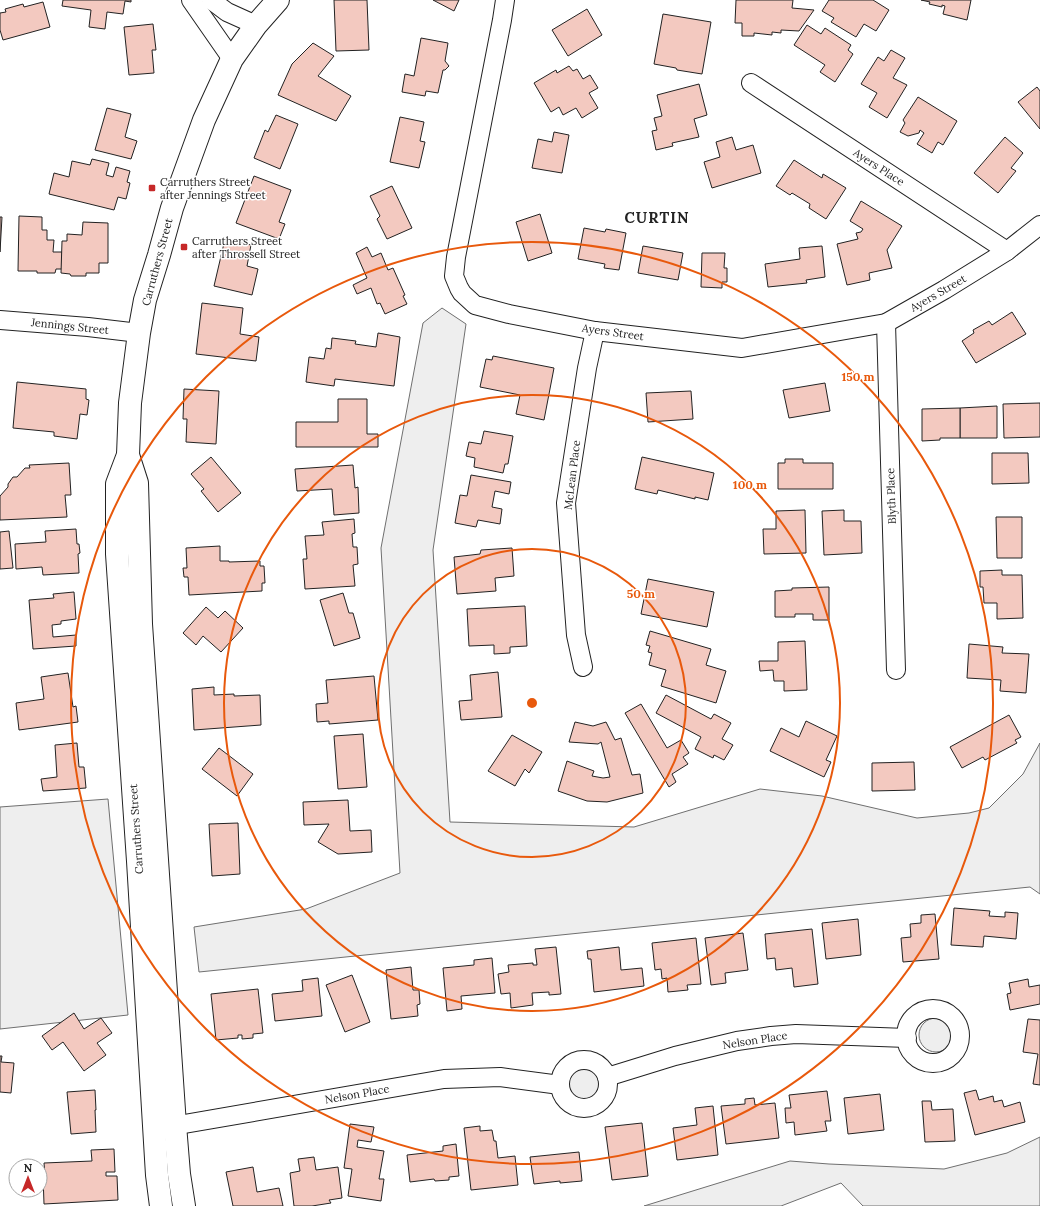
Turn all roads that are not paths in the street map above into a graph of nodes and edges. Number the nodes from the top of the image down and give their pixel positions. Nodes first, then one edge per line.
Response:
1 (191, 0) edge
2 (211, 0) edge
3 (278, 0) edge
4 (505, 0) edge
5 (256, 25) junction
6 (232, 59) junction
7 (751, 83) dead end
8 (1040, 225) edge
9 (1007, 251) junction
10 (0, 320) edge
11 (886, 322) junction
12 (595, 331) junction
13 (139, 333) junction
14 (583, 667) dead end
15 (896, 670) dead end
16 (906, 1038) dead end
17 (607, 1077) junction
18 (560, 1085) junction
19 (165, 1127) junction
20 (161, 1206) edge
21 (184, 1206) edge

1 - 6 street
2 - 5 street
3 - 5 main road, Carruthers Street
4 - 12 street, Ayers Street
5 - 6 main road, Carruthers Street
6 - 13 main road, Carruthers Street
7 - 9 street, Ayers Place
8 - 9 street, Ayers Street
9 - 11 street, Ayers Street
10 - 13 street, Jennings Street
11 - 12 street, Ayers Street
11 - 15 street, Blyth Place
12 - 14 street, McLean Place
13 - 19 main road, Carruthers Street
16 - 17 street, Nelson Place
17 - 18 street
17 - 18 street
18 - 19 street, Nelson Place
19 - 20 main road, Carruthers Street
19 - 21 main road, Carruthers Street

